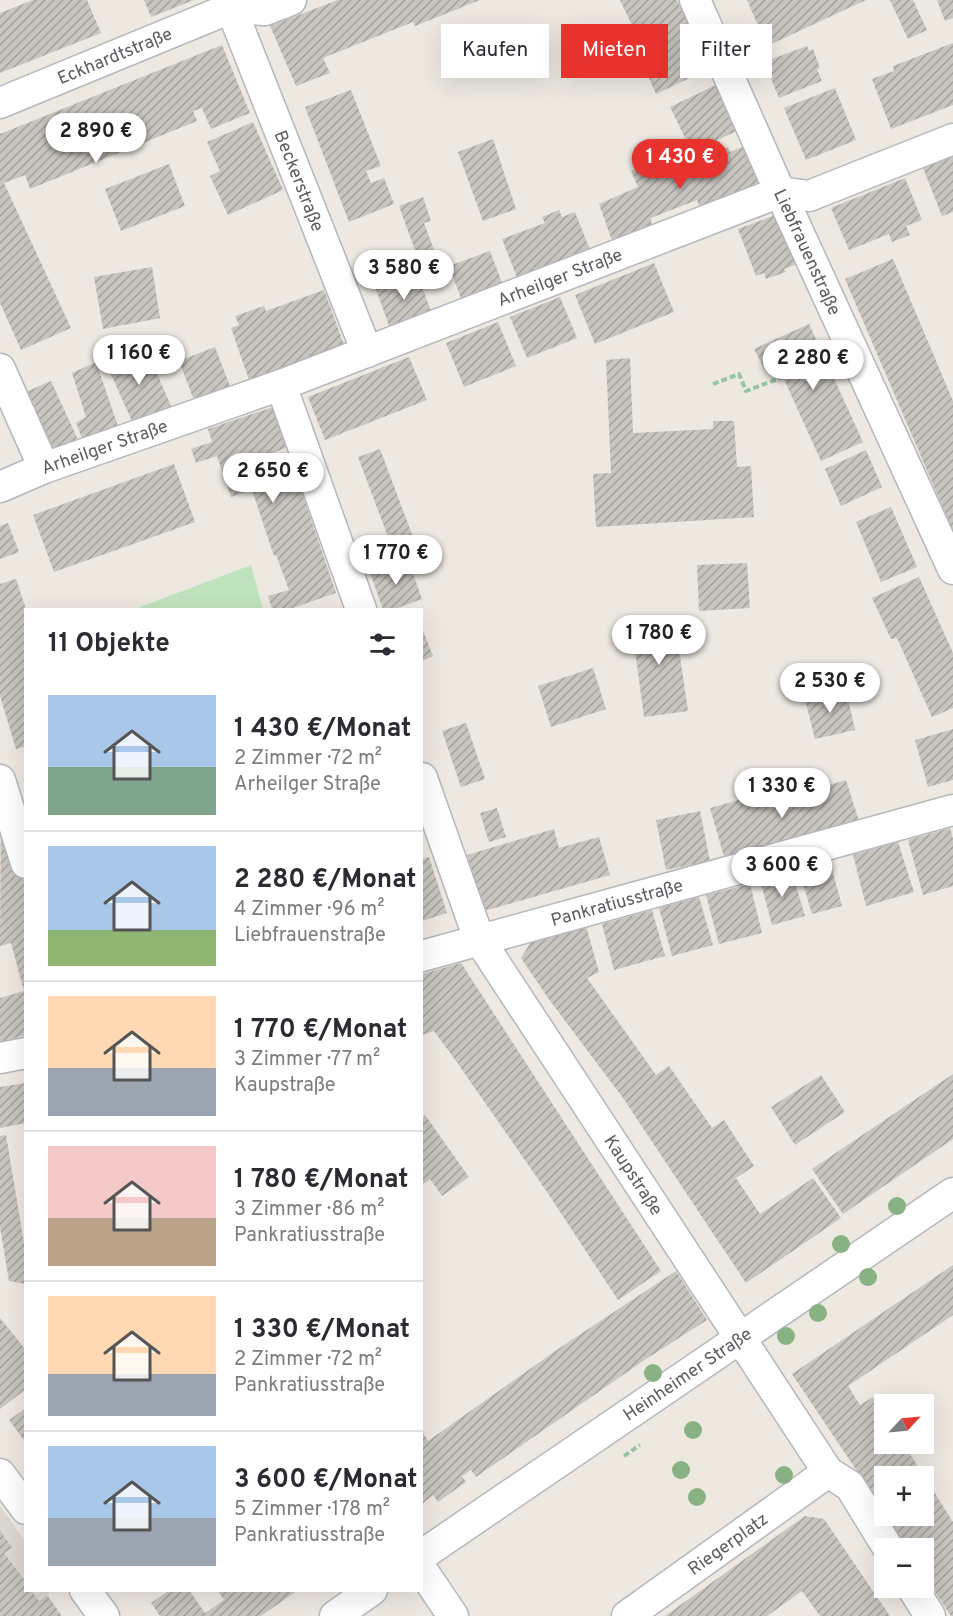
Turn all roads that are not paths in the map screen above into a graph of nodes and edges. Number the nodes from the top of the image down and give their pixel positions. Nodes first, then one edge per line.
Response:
1 (291, 0) edge
2 (695, 0) edge
3 (230, 4) edge
4 (0, 103) edge
5 (953, 139) edge
6 (780, 192) junction
7 (366, 352) junction
8 (0, 369) edge
9 (281, 385) junction
10 (44, 468) junction
11 (0, 487) edge
12 (953, 568) edge
13 (361, 608) edge
14 (0, 780) edge
15 (423, 781) edge
16 (953, 810) edge
17 (24, 857) edge
18 (479, 939) junction
19 (423, 956) edge
20 (24, 1053) edge
21 (0, 1058) edge
22 (953, 1193) edge
23 (740, 1337) junction
24 (828, 1472) junction
25 (0, 1474) edge
26 (24, 1506) edge
27 (882, 1538) edge
28 (423, 1554) edge
29 (428, 1580) edge
30 (86, 1592) edge
31 (369, 1592) edge
32 (919, 1598) edge
33 (104, 1616) edge
34 (335, 1616) edge
35 (453, 1616) edge
36 (627, 1616) edge
37 (930, 1616) edge

1 - 3 street
2 - 6 street, Liebfrauenstraße
3 - 4 street, Eckhardtstraße
3 - 7 street, Beckerstraße
5 - 6 street, Arheilger Straße
6 - 7 street, Arheilger Straße
6 - 12 street, Liebfrauenstraße
7 - 9 street, Arheilger Straße
8 - 10 street
9 - 10 street, Arheilger Straße
9 - 13 street
10 - 11 street, Arheilger Straße
14 - 17 street
15 - 18 street, Kaupstraße
16 - 18 street, Pankratiusstraße
18 - 19 street, Pankratiusstraße
18 - 23 street, Kaupstraße
20 - 21 street
22 - 23 street, Heinheimer Straße
23 - 24 street, Kaupstraße
23 - 28 street, Heinheimer Straße
24 - 27 street, Kaupstraße
24 - 36 street, Riegerplatz
25 - 26 street
29 - 35 street
30 - 33 street
31 - 34 street
32 - 37 street

